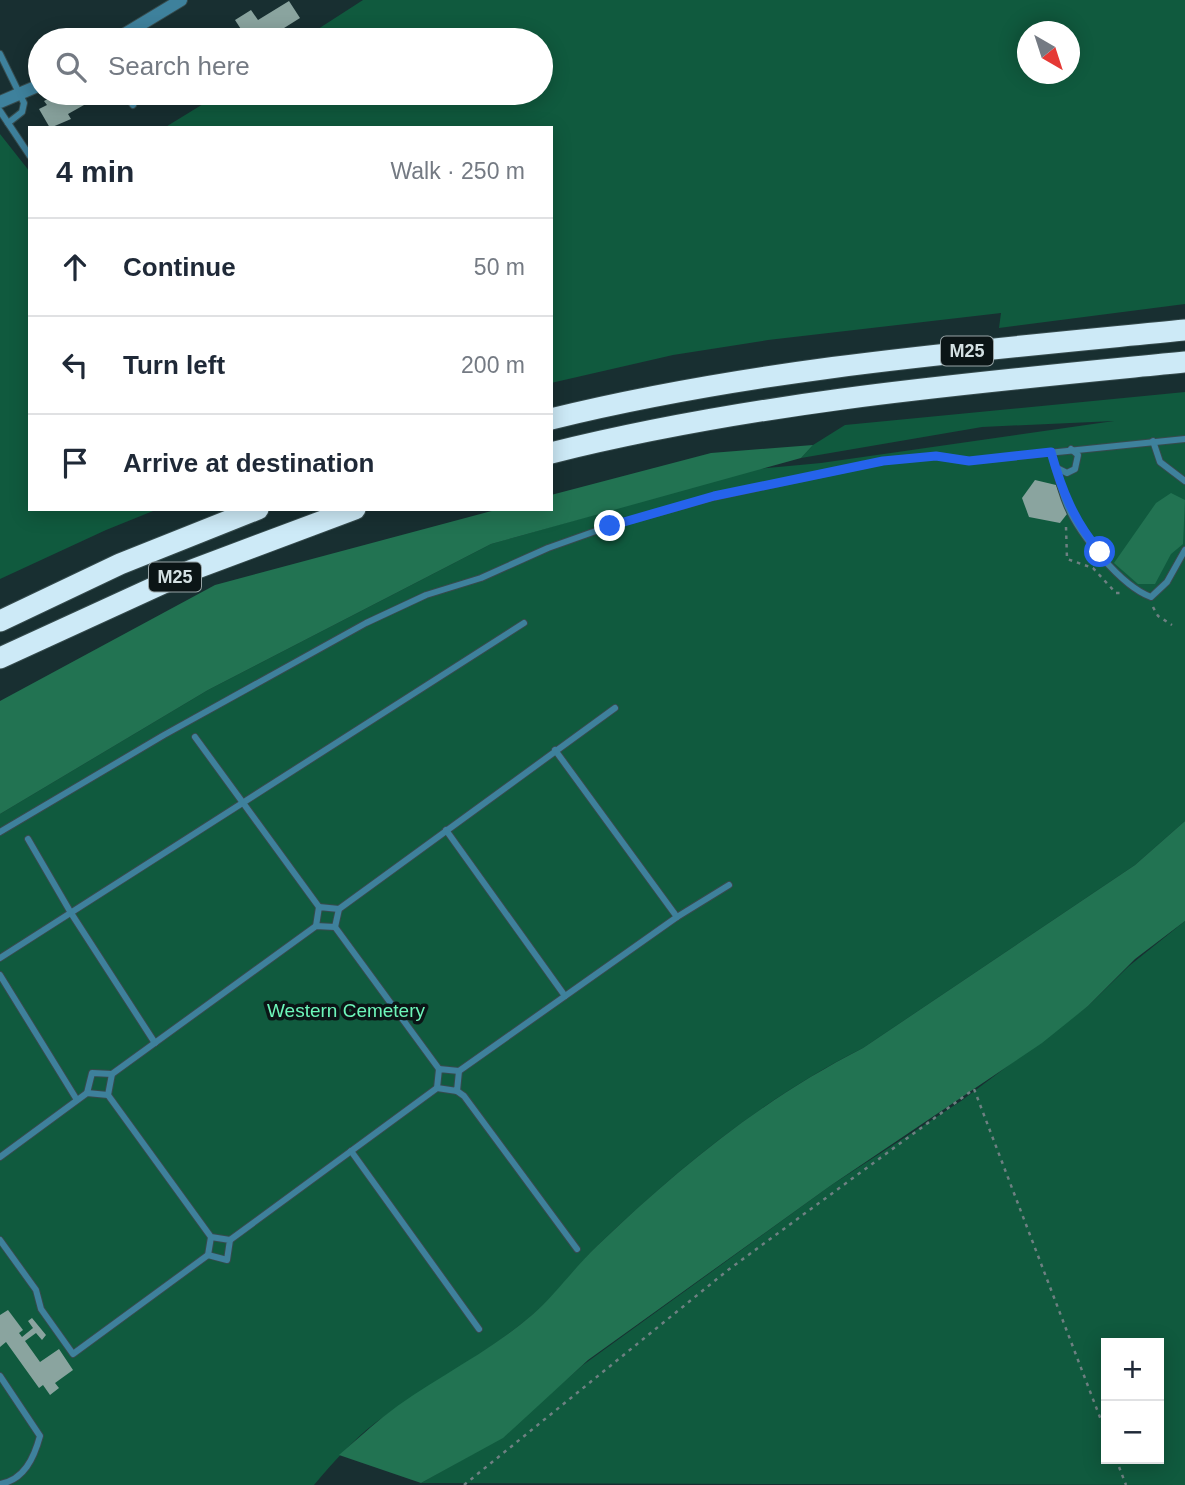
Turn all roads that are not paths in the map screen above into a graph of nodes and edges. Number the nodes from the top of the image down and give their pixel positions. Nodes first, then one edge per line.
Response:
1 (181, 0) edge
2 (135, 28) edge
3 (0, 54) edge
4 (28, 90) edge
5 (21, 93) junction
6 (0, 102) edge
7 (0, 111) edge
8 (8, 123) junction
9 (28, 153) edge
10 (1185, 330) edge
11 (1185, 362) edge
12 (553, 419) edge
13 (1185, 439) edge
14 (1153, 441) junction
15 (1071, 449) junction
16 (1051, 452) junction
17 (553, 453) edge
18 (1055, 467) junction
19 (1185, 481) edge
20 (252, 511) edge
21 (350, 511) edge
22 (1185, 550) edge
23 (0, 621) edge
24 (524, 623) dead end
25 (0, 658) edge
26 (615, 708) dead end
27 (195, 737) dead end
28 (555, 750) junction
29 (244, 804) junction
30 (446, 830) junction
31 (0, 832) edge
32 (27, 839) dead end
33 (729, 886) dead end
34 (319, 907) junction
35 (339, 909) junction
36 (71, 913) junction
37 (677, 917) junction
38 (316, 926) junction
39 (335, 928) junction
40 (0, 958) edge
41 (0, 975) edge
42 (565, 996) junction
43 (155, 1043) junction
44 (439, 1069) junction
45 (459, 1071) junction
46 (112, 1074) junction
47 (437, 1088) junction
48 (457, 1090) junction
49 (88, 1093) junction
50 (108, 1095) junction
51 (78, 1100) junction
52 (351, 1151) junction
53 (0, 1157) edge
54 (211, 1237) junction
55 (0, 1240) edge
56 (230, 1240) junction
57 (576, 1249) dead end
58 (208, 1255) junction
59 (479, 1329) dead end
60 (0, 1376) edge
61 (0, 1483) edge

1 - 2 street
3 - 5 lane
4 - 5 street
5 - 6 street
5 - 8 lane
7 - 8 lane
8 - 9 lane
10 - 12 highway, M25
11 - 17 highway, M25
13 - 14 lane
14 - 15 lane
14 - 19 lane
15 - 16 lane
15 - 18 lane
16 - 18 lane
16 - 31 lane
18 - 22 lane
20 - 23 highway, M25
21 - 25 highway, M25
24 - 29 lane
26 - 28 lane
27 - 29 lane
28 - 30 lane
28 - 37 lane
29 - 34 lane
29 - 36 lane
30 - 35 lane
30 - 42 lane
32 - 36 lane
33 - 37 lane
34 - 35 lane
34 - 38 lane
35 - 39 lane
36 - 40 lane
36 - 43 lane
37 - 42 lane
38 - 39 lane
38 - 43 lane
39 - 44 lane
41 - 51 lane
42 - 45 lane
43 - 46 lane
44 - 45 lane
44 - 47 lane
45 - 48 lane
46 - 49 lane
46 - 50 lane
47 - 48 lane
47 - 52 lane
48 - 57 lane
49 - 50 lane
49 - 51 lane
50 - 54 lane
51 - 53 lane
52 - 56 lane
52 - 59 lane
54 - 56 lane
54 - 58 lane
55 - 58 lane
56 - 58 lane
60 - 61 lane

